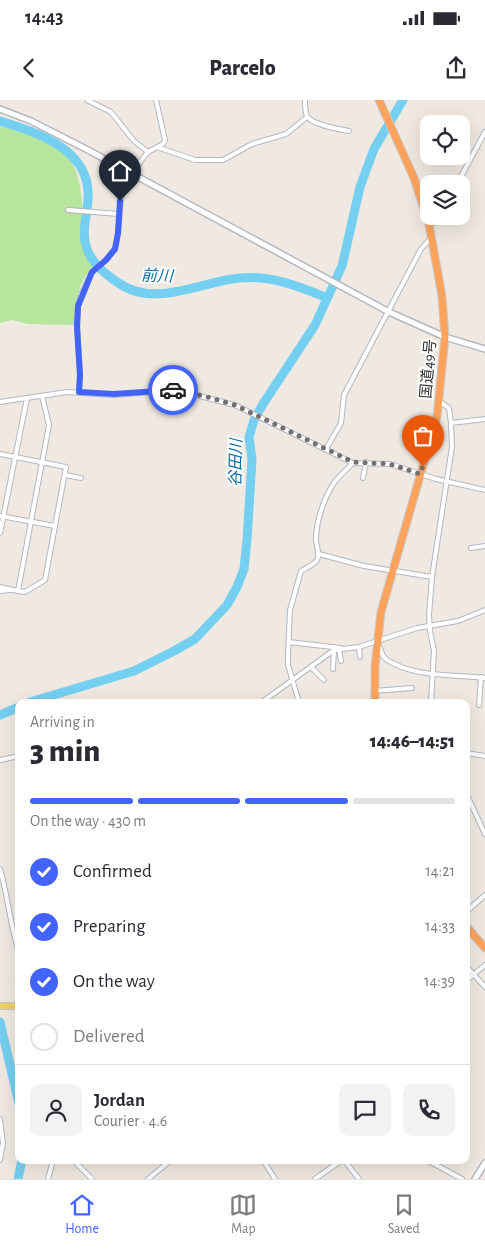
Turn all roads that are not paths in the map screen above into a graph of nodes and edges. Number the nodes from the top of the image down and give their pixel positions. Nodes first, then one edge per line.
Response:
1 (87, 100) edge
2 (156, 100) edge
3 (304, 100) edge
4 (379, 100) edge
5 (0, 109) edge
6 (307, 117) junction
7 (349, 131) dead end
8 (485, 132) edge
9 (157, 147) junction
10 (148, 152) junction
11 (133, 175) junction
12 (463, 175) edge
13 (420, 192) edge
14 (68, 210) dead end
15 (119, 214) junction
16 (430, 225) edge
17 (432, 237) junction
18 (389, 312) junction
19 (445, 337) junction
20 (485, 349) edge
21 (79, 392) junction
22 (42, 396) junction
23 (27, 398) junction
24 (439, 401) junction
25 (0, 402) edge
26 (485, 420) edge
27 (451, 423) junction
28 (326, 449) junction
29 (0, 454) edge
30 (15, 457) junction
31 (43, 462) junction
32 (353, 462) junction
33 (366, 462) junction
34 (420, 474) junction
35 (65, 475) junction
36 (81, 478) dead end
37 (363, 478) dead end
38 (448, 482) junction
39 (485, 490) edge
40 (2, 516) edge
41 (31, 521) junction
42 (55, 526) junction
43 (0, 533) edge
44 (485, 546) edge
45 (471, 548) dead end
46 (318, 554) junction
47 (392, 570) junction
48 (432, 577) junction
49 (0, 589) edge
50 (18, 591) junction
51 (485, 610) edge
52 (429, 625) junction
53 (377, 641) junction
54 (289, 642) junction
55 (359, 647) junction
56 (339, 649) junction
57 (360, 657) dead end
58 (341, 661) dead end
59 (311, 667) junction
60 (333, 669) dead end
61 (433, 674) junction
62 (483, 677) edge
63 (324, 680) dead end
64 (292, 681) junction
65 (412, 688) dead end
66 (374, 691) junction
67 (266, 699) edge
68 (298, 699) edge
69 (374, 699) edge
70 (431, 699) edge
71 (479, 705) dead end
72 (470, 754) edge
73 (485, 756) edge
74 (15, 757) edge
75 (0, 760) edge
76 (470, 802) edge
77 (485, 834) edge
78 (0, 868) edge
79 (485, 895) edge
80 (470, 908) edge
81 (470, 931) edge
82 (15, 940) edge
83 (485, 948) edge
84 (485, 965) edge
85 (470, 970) edge
86 (474, 975) junction
87 (470, 978) edge
88 (485, 987) edge
89 (0, 1006) edge
90 (15, 1006) edge
91 (0, 1118) edge
92 (0, 1160) edge
93 (485, 1162) edge
94 (51, 1164) edge
95 (77, 1164) edge
96 (166, 1164) edge
97 (266, 1164) edge
98 (337, 1164) edge
99 (346, 1164) edge
100 (434, 1164) edge
101 (322, 1174) junction
102 (459, 1178) edge
103 (48, 1179) edge
104 (92, 1179) edge
105 (148, 1179) edge
106 (275, 1179) edge
107 (315, 1179) edge
108 (325, 1179) edge
109 (359, 1179) edge
110 (475, 1179) edge

1 - 10 street
2 - 9 street
3 - 6 street
4 - 13 highway, 国道49号
5 - 11 street
6 - 7 street
6 - 9 street
8 - 12 street
9 - 10 street
10 - 11 street
11 - 15 street
11 - 18 street
14 - 15 street
15 - 21 street
16 - 17 highway, 国道49号
17 - 18 street
17 - 19 highway, 国道49号
18 - 19 street
18 - 28 street
19 - 20 street
19 - 24 highway, 国道49号
21 - 22 street
21 - 28 street
22 - 23 street
22 - 31 street
23 - 25 street
23 - 30 street
24 - 27 street
24 - 34 highway, 国道49号
26 - 27 street
27 - 38 street
28 - 32 street
29 - 30 street
30 - 31 street
30 - 40 street
31 - 35 street
31 - 41 street
32 - 33 street
32 - 46 street
33 - 34 street
33 - 37 street
34 - 38 street
34 - 47 highway, 国道49号
35 - 36 street
35 - 42 street
38 - 39 street
38 - 48 street
40 - 41 street
40 - 43 street
41 - 42 street
41 - 50 street
42 - 50 street
44 - 45 street
46 - 47 street
46 - 54 street
47 - 48 street
47 - 53 highway, 国道49号
48 - 52 street
49 - 50 street
51 - 52 street
52 - 53 street
52 - 61 street
53 - 55 street
53 - 61 street
53 - 66 highway, 国道49号
54 - 56 street
54 - 64 street
55 - 56 street
55 - 57 street
56 - 58 street
56 - 59 street
56 - 60 street
59 - 63 street
59 - 64 street
61 - 62 street
61 - 70 street
62 - 71 street
64 - 67 street
64 - 68 street
65 - 66 street
66 - 69 highway, 国道49号
72 - 73 street
74 - 75 street
76 - 77 street
78 - 82 street
79 - 80 street
81 - 83 highway
84 - 86 street
85 - 86 street
86 - 87 street
86 - 88 street
89 - 90 main road
91 - 92 street
93 - 110 street
94 - 103 street
95 - 104 street
96 - 105 street
97 - 106 street
98 - 101 street
99 - 109 street
100 - 102 street
101 - 107 street
101 - 108 street

